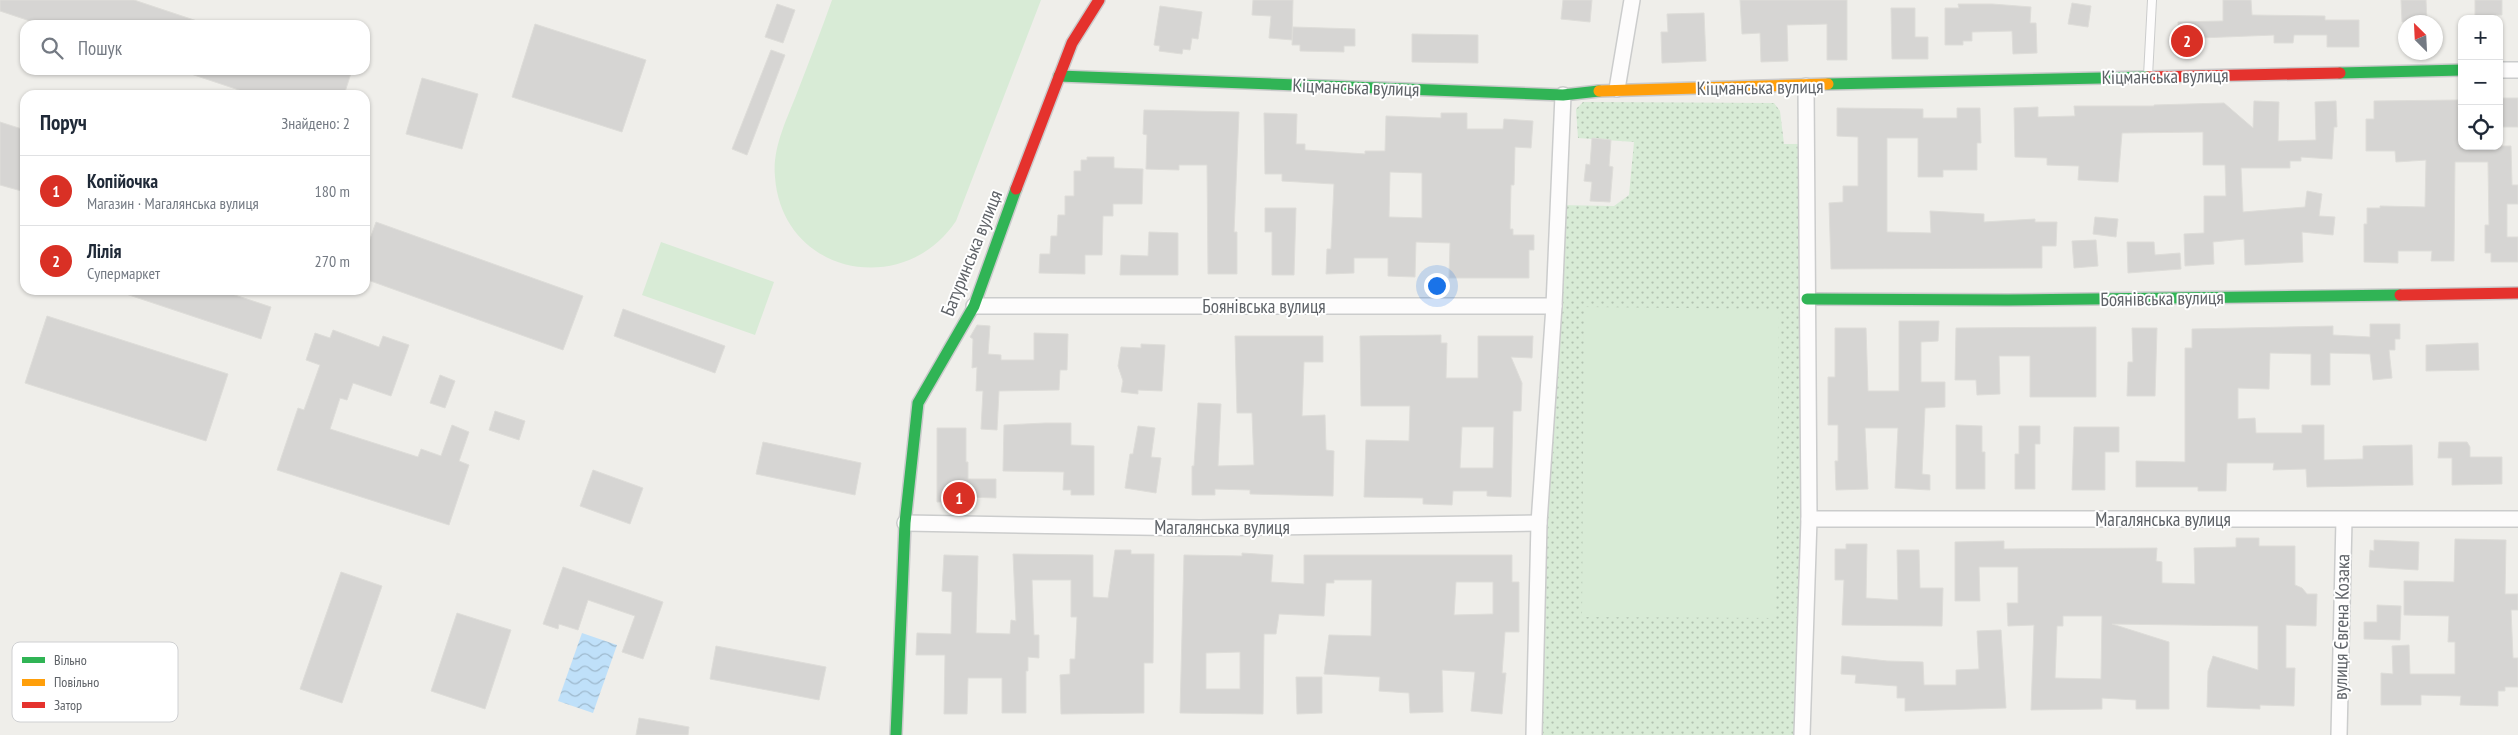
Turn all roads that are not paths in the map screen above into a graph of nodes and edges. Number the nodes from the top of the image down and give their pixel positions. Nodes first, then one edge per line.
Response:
1 (1099, 0) edge
2 (1632, 0) edge
3 (2152, 0) edge
4 (2458, 70) edge
5 (2503, 70) edge
6 (2518, 70) edge
7 (1059, 76) junction
8 (2148, 76) junction
9 (1806, 86) junction
10 (1617, 89) junction
11 (1563, 95) junction
12 (2518, 293) edge
13 (1807, 299) junction
14 (974, 306) junction
15 (1554, 306) junction
16 (2518, 518) edge
17 (1809, 519) junction
18 (2344, 520) junction
19 (905, 523) junction
20 (1539, 523) junction
21 (896, 735) edge
22 (1534, 735) edge
23 (1802, 735) edge
24 (2339, 735) edge

1 - 7 street, Батуринська вулиця
2 - 10 street
3 - 8 lane
4 - 8 street, Кіцманська вулиця
5 - 6 street
7 - 11 street, Кіцманська вулиця
7 - 14 street, Батуринська вулиця
8 - 9 street, Кіцманська вулиця
9 - 10 street, Кіцманська вулиця
9 - 13 street
10 - 11 street, Кіцманська вулиця
11 - 15 street
12 - 13 street, Боянівська вулиця
13 - 17 street
14 - 15 street, Боянівська вулиця
14 - 19 street, Батуринська вулиця
15 - 20 street
16 - 18 street, Магалянська вулиця
17 - 18 street, Магалянська вулиця
17 - 23 street
18 - 24 street, вулиця Євгена Козака
19 - 20 street, Магалянська вулиця
19 - 21 street, Батуринська вулиця
20 - 22 street

